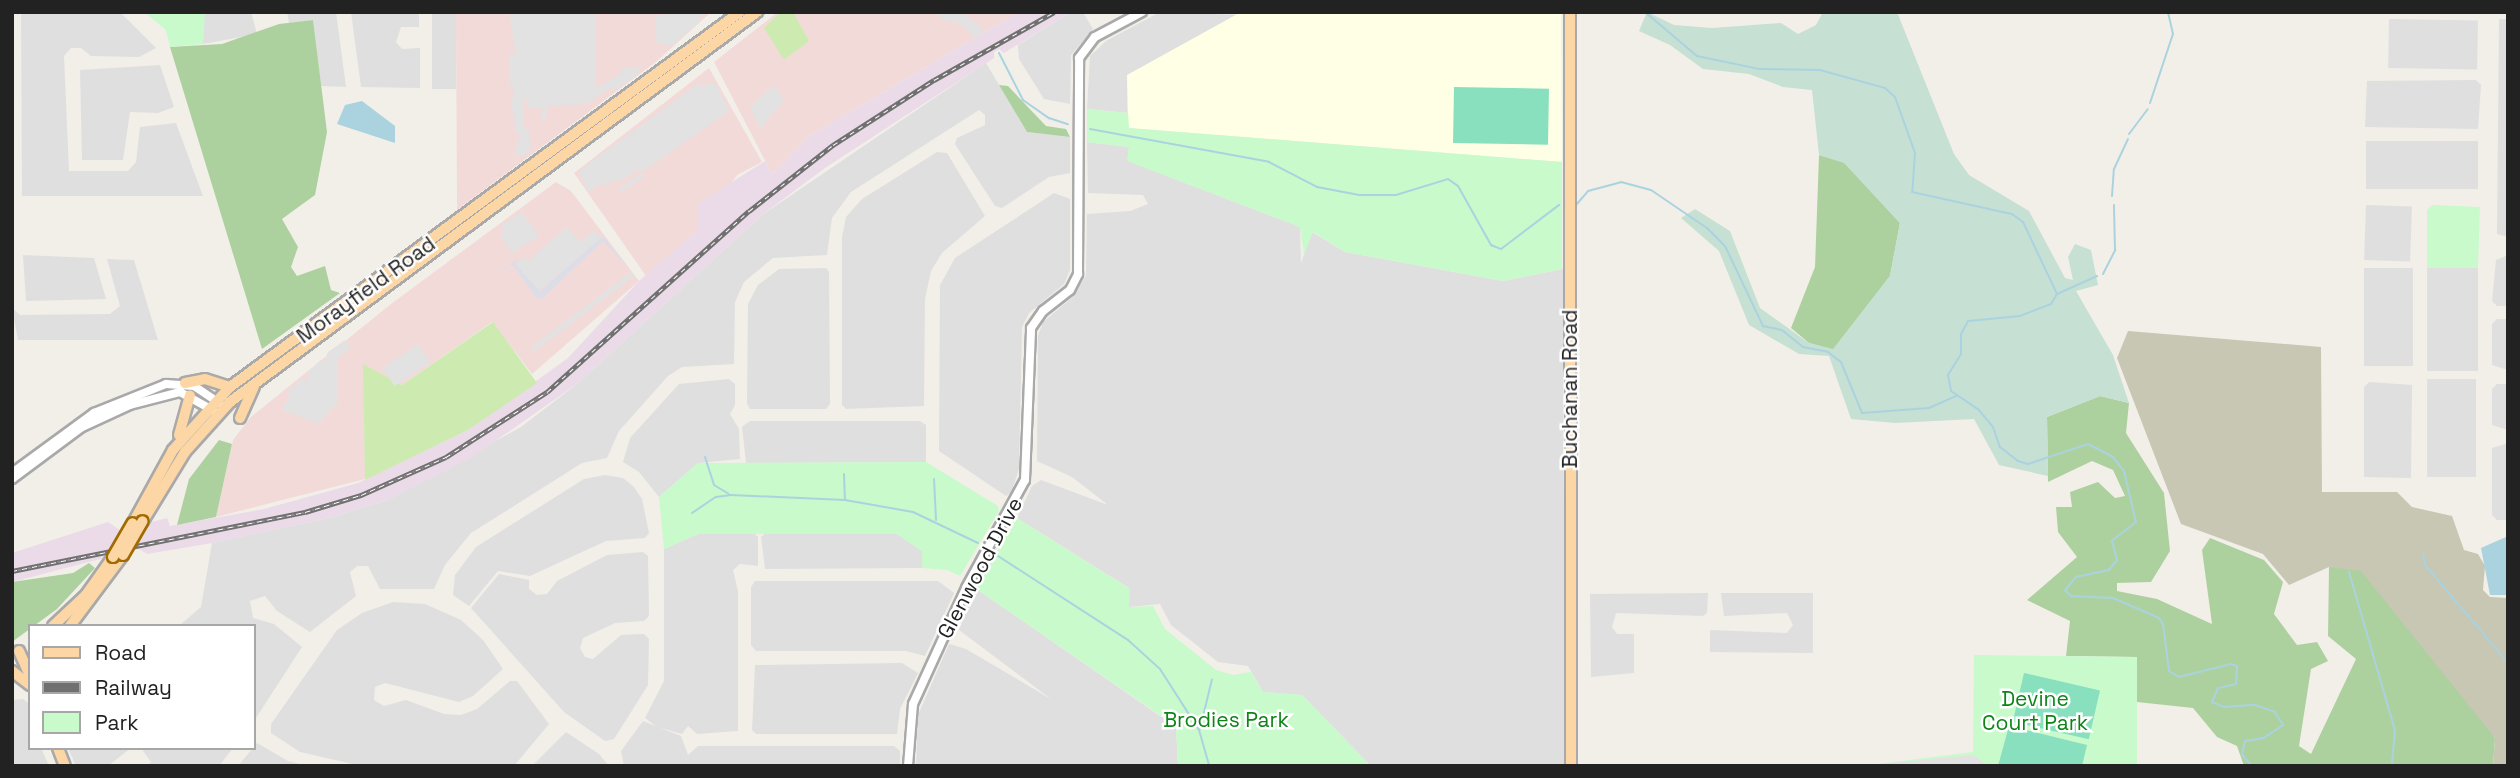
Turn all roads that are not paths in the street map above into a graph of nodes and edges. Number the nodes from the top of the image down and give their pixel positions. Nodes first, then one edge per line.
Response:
1 (740, 12) edge
2 (757, 12) edge
3 (1142, 12) edge
4 (1570, 12) edge
5 (260, 379) junction
6 (185, 383) junction
7 (230, 387) junction
8 (190, 395) junction
9 (217, 407) junction
10 (240, 418) dead end
11 (173, 450) junction
12 (12, 473) edge
13 (12, 480) edge
14 (138, 522) junction
15 (118, 556) junction
16 (55, 624) edge
17 (71, 624) edge
18 (20, 660) edge
19 (28, 680) edge
20 (908, 766) edge
21 (1572, 766) edge

1 - 7 main road, Morayfield Road
2 - 5 main road, Morayfield Road
3 - 20 street, Glenwood Drive
4 - 21 main road, Buchanan Road
5 - 9 main road, Morayfield Road
5 - 10 main road
6 - 7 main road
6 - 9 street
6 - 12 street
7 - 9 main road, Morayfield Road
8 - 9 street
8 - 11 main road
8 - 13 street
9 - 11 main road, Morayfield Road
9 - 14 main road, Morayfield Road
11 - 14 main road, Morayfield Road
14 - 15 main road, Morayfield Road, bridge
15 - 16 main road, Morayfield Road
15 - 17 main road, Morayfield Road
18 - 19 main road

